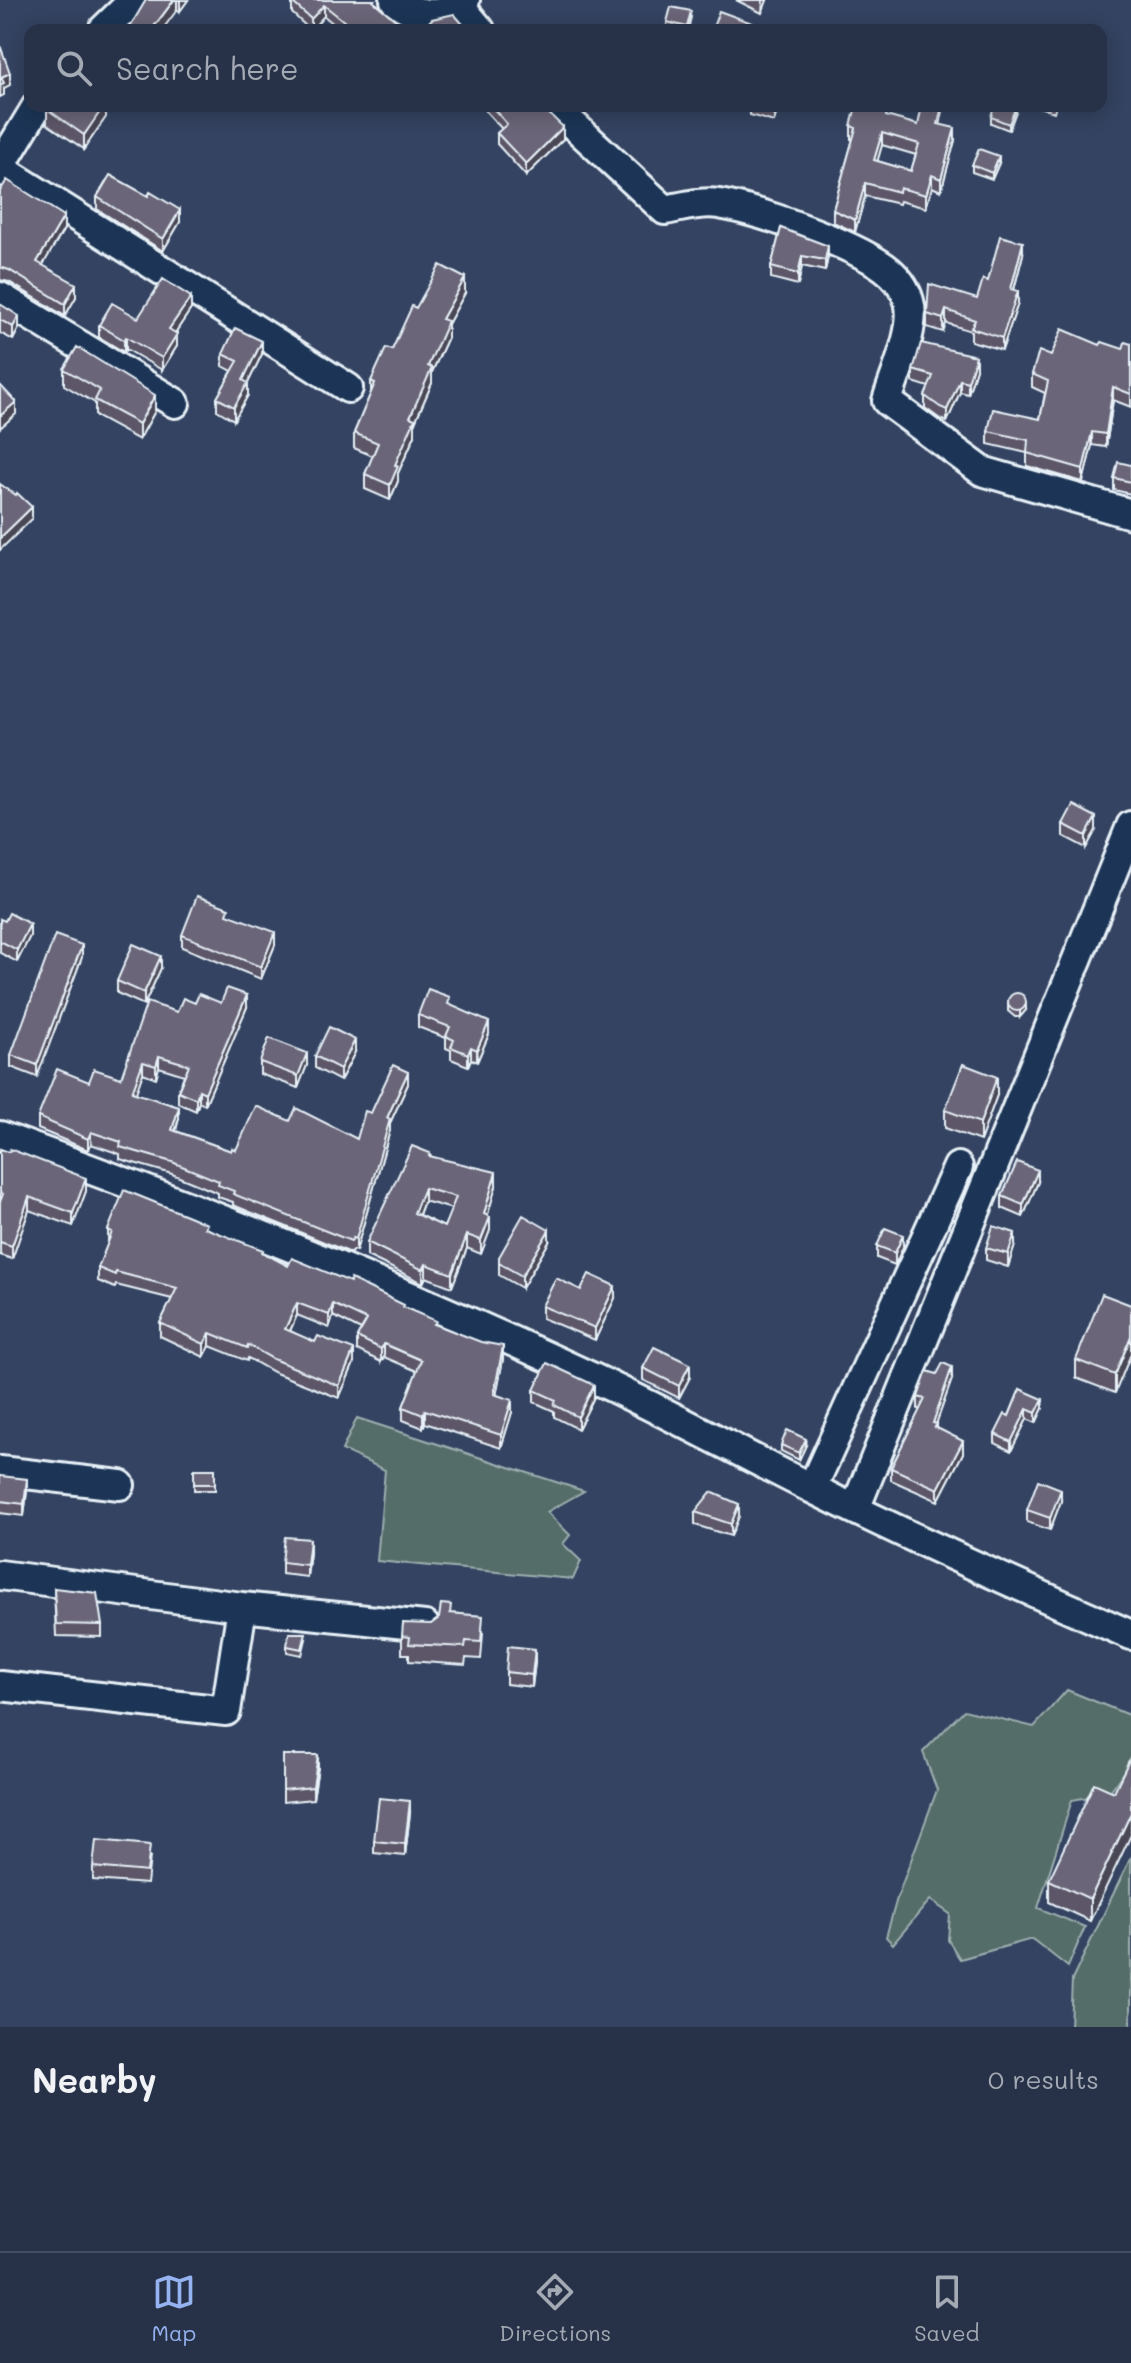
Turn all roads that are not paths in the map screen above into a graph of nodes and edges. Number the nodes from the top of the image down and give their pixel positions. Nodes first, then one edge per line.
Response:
1 (134, 0) edge
2 (395, 0) edge
3 (462, 3) edge
4 (109, 24) edge
5 (476, 24) edge
6 (33, 112) edge
7 (559, 112) edge
8 (0, 167) edge
9 (0, 297) edge
10 (348, 388) dead end
11 (175, 403) dead end
12 (1131, 514) edge
13 (1131, 826) edge
14 (0, 1136) edge
15 (958, 1167) dead end
16 (0, 1471) edge
17 (120, 1485) dead end
18 (812, 1488) junction
19 (855, 1509) junction
20 (0, 1575) edge
21 (242, 1607) junction
22 (425, 1626) edge
23 (1131, 1635) edge
24 (0, 1686) edge

1 - 4 street
2 - 3 street
3 - 5 street
6 - 8 street
7 - 12 street
8 - 10 street
9 - 11 street
13 - 19 street
14 - 18 street
15 - 18 street
16 - 17 street
18 - 19 street
19 - 23 street
20 - 21 street
21 - 22 street
21 - 24 street

